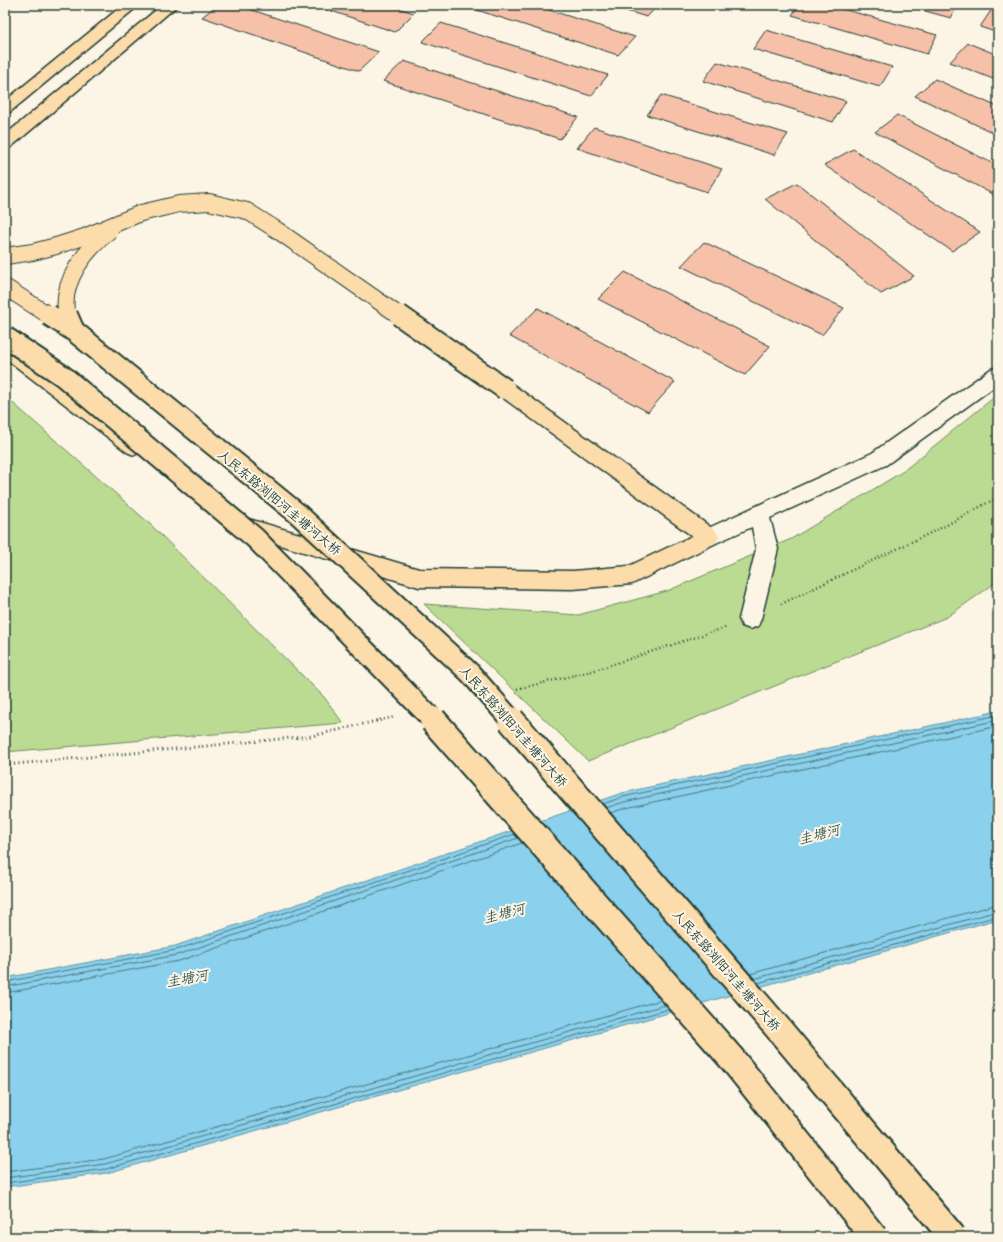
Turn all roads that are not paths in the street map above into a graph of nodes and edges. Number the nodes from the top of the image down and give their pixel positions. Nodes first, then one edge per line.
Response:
1 (132, 5) edge
2 (171, 5) edge
3 (5, 109) edge
4 (5, 143) edge
5 (120, 222) junction
6 (5, 256) edge
7 (5, 287) edge
8 (74, 331) junction
9 (5, 337) edge
10 (5, 348) edge
11 (998, 374) edge
12 (759, 514) junction
13 (709, 537) junction
14 (750, 619) road end
15 (874, 1237) edge
16 (953, 1237) edge

1 - 3 main road
2 - 4 main road
5 - 6 main road, bridge
5 - 8 main road, bridge
5 - 13 main road, bridge
7 - 8 main road, 人民东路浏阳河圭塘河大桥, bridge
8 - 16 main road, 人民东路浏阳河圭塘河大桥, bridge
9 - 15 main road, bridge
10 - 13 main road
11 - 12 street
12 - 13 street
12 - 14 street

